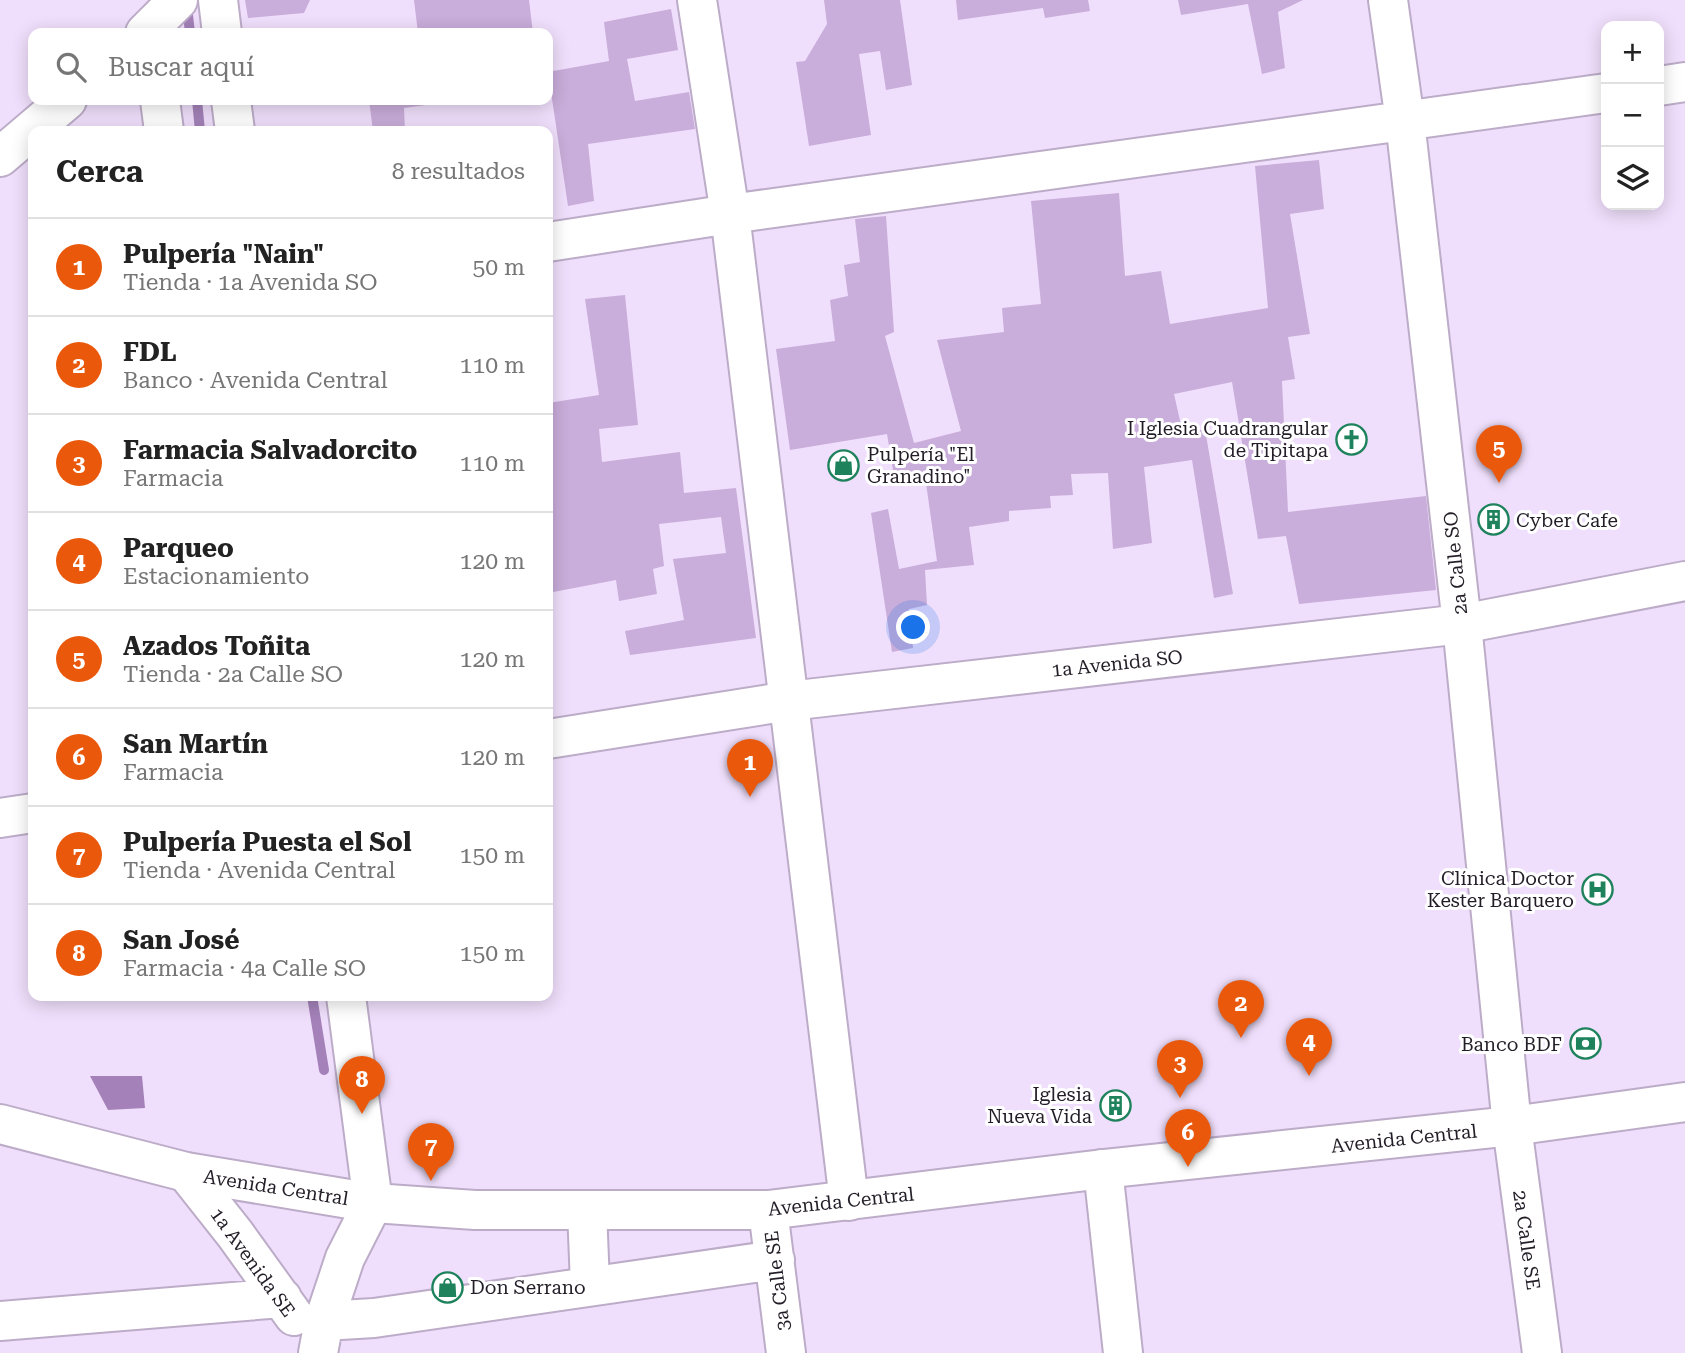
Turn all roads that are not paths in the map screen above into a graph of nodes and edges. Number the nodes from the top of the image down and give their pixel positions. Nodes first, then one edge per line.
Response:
1 (218, 0) edge
2 (697, 0) edge
3 (1388, 0) edge
4 (221, 28) edge
5 (1685, 82) edge
6 (1664, 85) edge
7 (1601, 94) edge
8 (61, 105) edge
9 (161, 105) edge
10 (232, 105) edge
11 (1405, 121) junction
12 (36, 126) edge
13 (163, 126) edge
14 (234, 126) edge
15 (28, 133) edge
16 (0, 157) edge
17 (730, 214) junction
18 (553, 241) edge
19 (1685, 581) edge
20 (1462, 624) junction
21 (789, 701) junction
22 (553, 738) edge
23 (28, 814) edge
24 (0, 818) edge
25 (347, 1001) edge
26 (1685, 1102) edge
27 (0, 1124) edge
28 (1512, 1126) junction
29 (1103, 1169) junction
30 (186, 1172) junction
31 (849, 1201) junction
32 (373, 1203) junction
33 (587, 1210) junction
34 (768, 1210) junction
35 (775, 1260) junction
36 (590, 1284) junction
37 (282, 1298) junction
38 (0, 1321) edge
39 (320, 1342) edge
40 (786, 1353) edge
41 (1123, 1353) edge
42 (1542, 1353) edge

1 - 4 main road
2 - 17 main road
3 - 11 main road, 2a Calle SO
5 - 6 main road
7 - 11 main road
8 - 12 main road
9 - 13 main road
10 - 14 main road
11 - 17 main road
11 - 20 main road, 2a Calle SO
15 - 16 main road
17 - 18 main road
17 - 21 main road
19 - 20 main road, 1a Avenida SO
20 - 21 main road, 1a Avenida SO
20 - 28 main road, 2a Calle SO
21 - 22 main road, 1a Avenida SO
21 - 31 main road
23 - 24 main road
25 - 32 main road
26 - 28 main road, Avenida Central
27 - 30 main road, Avenida Central
28 - 29 main road, Avenida Central
28 - 42 main road, 2a Calle SE
29 - 31 main road, Avenida Central
29 - 41 main road
30 - 32 main road, Avenida Central
30 - 37 main road, 1a Avenida SE
31 - 34 main road, Avenida Central
32 - 33 main road, Avenida Central
32 - 39 main road
33 - 34 main road, Avenida Central
33 - 36 main road
34 - 35 main road, 3a Calle SE
35 - 36 main road
35 - 40 main road, 3a Calle SE
36 - 39 main road
37 - 38 main road
37 - 39 main road, 1a Avenida SE

